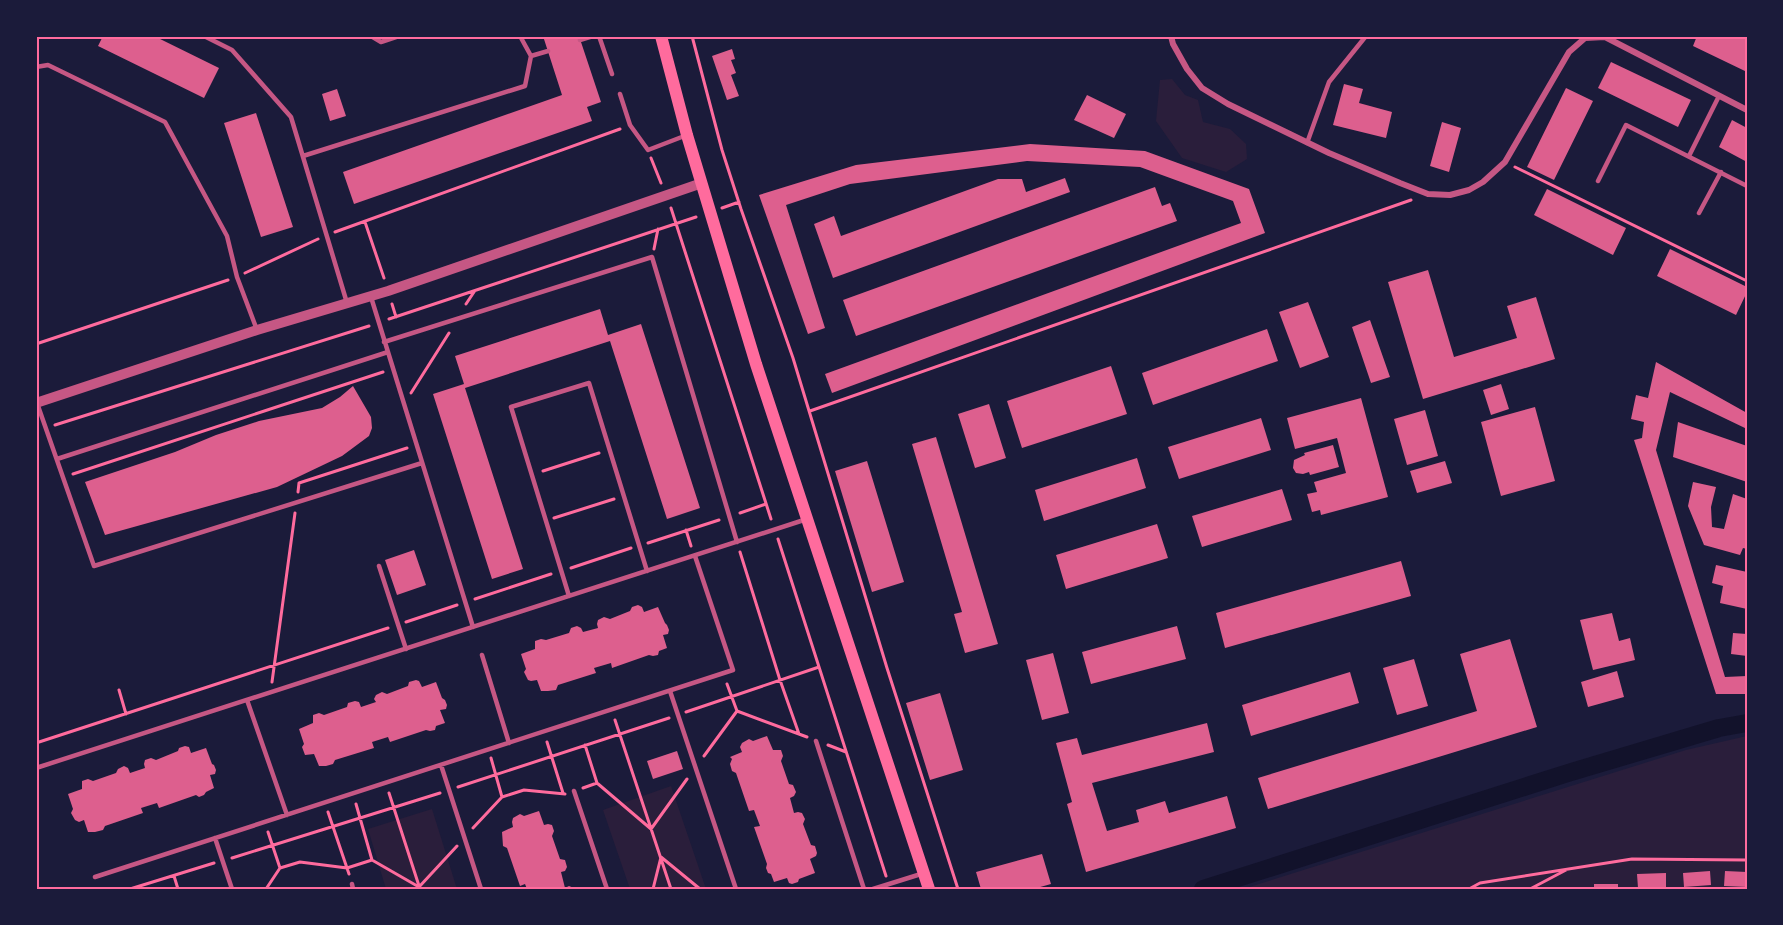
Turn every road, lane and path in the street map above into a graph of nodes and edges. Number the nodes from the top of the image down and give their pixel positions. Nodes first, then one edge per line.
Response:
1 (204, 36) edge
2 (371, 36) edge
3 (399, 36) edge
4 (520, 36) edge
5 (593, 36) edge
6 (599, 36) edge
7 (661, 36) edge
8 (692, 36) edge
9 (1171, 36) edge
10 (1366, 36) edge
11 (1585, 37) edge
12 (580, 40) dead end
13 (548, 51) dead end
14 (531, 56) junction
15 (36, 67) edge
16 (612, 74) dead end
17 (620, 94) dead end
18 (1719, 96) junction
19 (1747, 110) edge
20 (630, 126) junction
21 (687, 135) junction
22 (1307, 143) junction
23 (648, 150) junction
24 (303, 156) junction
25 (1689, 156) junction
26 (1505, 162) junction
27 (1721, 172) junction
28 (1598, 181) dead end
29 (702, 183) junction
30 (1747, 186) edge
31 (1428, 194) junction
32 (665, 195) junction
33 (1699, 213) dead end
34 (365, 222) junction
35 (676, 223) junction
36 (658, 229) junction
37 (327, 235) junction
38 (652, 256) junction
39 (237, 277) junction
40 (1747, 281) edge
41 (475, 290) junction
42 (388, 291) junction
43 (371, 297) junction
44 (348, 304) junction
45 (396, 317) junction
46 (458, 319) junction
47 (378, 323) junction
48 (257, 330) junction
49 (384, 342) junction
50 (36, 344) edge
51 (388, 352) junction
52 (393, 369) junction
53 (37, 403) edge
54 (404, 404) junction
55 (810, 411) junction
56 (46, 428) junction
57 (417, 445) junction
58 (609, 449) junction
59 (57, 459) junction
60 (422, 463) junction
61 (532, 474) junction
62 (63, 478) junction
63 (624, 496) junction
64 (297, 502) junction
65 (808, 519) junction
66 (546, 521) junction
67 (775, 530) junction
68 (686, 531) dead end
69 (737, 542) junction
70 (694, 556) junction
71 (379, 566) dead end
72 (647, 571) junction
73 (569, 596) junction
74 (473, 627) junction
75 (406, 649) junction
76 (482, 655) dead end
77 (819, 667) junction
78 (723, 674) junction
79 (780, 680) junction
80 (119, 690) dead end
81 (670, 691) junction
82 (270, 693) junction
83 (731, 697) junction
84 (248, 700) junction
85 (612, 710) junction
86 (126, 714) dead end
87 (678, 715) junction
88 (544, 732) junction
89 (619, 734) junction
90 (799, 734) junction
91 (816, 741) junction
92 (509, 743) junction
93 (585, 745) junction
94 (846, 752) junction
95 (552, 756) junction
96 (441, 765) junction
97 (36, 768) edge
98 (385, 783) junction
99 (449, 790) junction
100 (573, 791) dead end
101 (352, 794) junction
102 (502, 797) dead end
103 (325, 802) junction
104 (393, 807) junction
105 (287, 815) junction
106 (360, 818) junction
107 (264, 822) junction
108 (333, 826) junction
109 (651, 829) junction
110 (215, 838) junction
111 (272, 845) junction
112 (661, 857) junction
113 (372, 860) junction
114 (1747, 860) edge
115 (223, 861) junction
116 (280, 868) junction
117 (347, 868) junction
118 (1569, 869) junction
119 (924, 873) junction
120 (174, 876) junction
121 (95, 877) dead end
122 (889, 884) junction
123 (353, 887) edge
124 (419, 888) edge
125 (130, 889) edge
126 (178, 889) edge
127 (232, 889) edge
128 (266, 889) edge
129 (481, 889) edge
130 (607, 889) edge
131 (652, 889) edge
132 (671, 889) edge
133 (700, 889) edge
134 (736, 889) edge
135 (864, 889) edge
136 (873, 889) edge
137 (929, 889) edge
138 (958, 889) edge
139 (1469, 889) edge
140 (1530, 889) edge

1 - 24 lane
2 - 3 lane
4 - 14 lane
5 - 12 lane
6 - 16 lane
7 - 21 main road
8 - 55 path
9 - 22 street
10 - 22 lane
11 - 18 street
11 - 26 street
13 - 14 lane
14 - 24 lane
15 - 39 lane
17 - 20 lane
18 - 19 street
18 - 25 lane
20 - 23 lane
20 - 34 path
21 - 23 lane
21 - 29 main road
22 - 31 street
23 - 32 path
24 - 37 lane
25 - 27 lane
25 - 28 lane
26 - 31 street
26 - 40 path
27 - 30 lane
27 - 33 lane
29 - 32 street
29 - 65 main road
31 - 55 path
32 - 35 path
32 - 42 street
34 - 37 path
34 - 42 path
35 - 36 path
35 - 67 path
36 - 38 path
36 - 41 path
37 - 39 path
37 - 44 lane
38 - 46 lane
38 - 69 lane
39 - 48 lane
39 - 50 path
41 - 45 path
41 - 46 path
42 - 43 street
42 - 45 path
43 - 44 street
43 - 47 lane
44 - 48 street
45 - 47 path
46 - 49 lane
46 - 54 path
47 - 49 lane
47 - 56 path
48 - 53 street
49 - 51 lane
51 - 52 lane
51 - 59 lane
52 - 54 lane
52 - 62 path
53 - 56 lane
54 - 57 lane
55 - 138 path
56 - 59 lane
57 - 60 lane
57 - 64 path
58 - 61 path
58 - 61 lane
58 - 63 lane
59 - 62 lane
60 - 64 lane
60 - 74 lane
61 - 66 lane
62 - 64 lane
63 - 66 path
63 - 72 lane
64 - 82 path
65 - 67 lane
65 - 119 main road
66 - 73 lane
67 - 69 lane
67 - 77 path
68 - 70 path
69 - 70 lane
69 - 79 path
70 - 72 lane
70 - 78 lane
71 - 75 lane
72 - 73 lane
73 - 74 lane
74 - 75 lane
75 - 82 lane
76 - 92 lane
77 - 79 path
77 - 94 path
78 - 81 lane
78 - 83 path
79 - 83 path
79 - 90 path
80 - 86 path
81 - 85 lane
81 - 87 lane
82 - 84 lane
83 - 87 path
83 - 90 path
84 - 97 lane
84 - 105 lane
85 - 88 lane
85 - 89 path
87 - 89 path
87 - 134 lane
88 - 92 lane
88 - 95 path
89 - 93 path
89 - 109 path
90 - 91 path
91 - 94 path
91 - 135 lane
92 - 96 lane
93 - 95 path
93 - 109 path
94 - 122 path
95 - 99 path
95 - 102 path
96 - 98 lane
96 - 99 lane
98 - 101 lane
98 - 104 path
99 - 104 path
99 - 129 lane
100 - 130 lane
101 - 103 lane
101 - 106 path
103 - 105 lane
103 - 108 path
104 - 106 path
104 - 124 path
105 - 107 lane
106 - 108 path
106 - 113 path
107 - 110 lane
107 - 111 path
108 - 111 path
108 - 117 path
109 - 112 path
110 - 115 lane
110 - 121 lane
111 - 115 path
111 - 116 path
112 - 131 path
112 - 132 path
112 - 133 path
113 - 117 path
113 - 124 path
114 - 118 path
115 - 120 path
115 - 127 lane
116 - 117 path
116 - 128 path
117 - 123 path
118 - 139 path
118 - 140 path
119 - 122 lane
119 - 137 main road
120 - 125 path
120 - 126 path
122 - 136 lane

